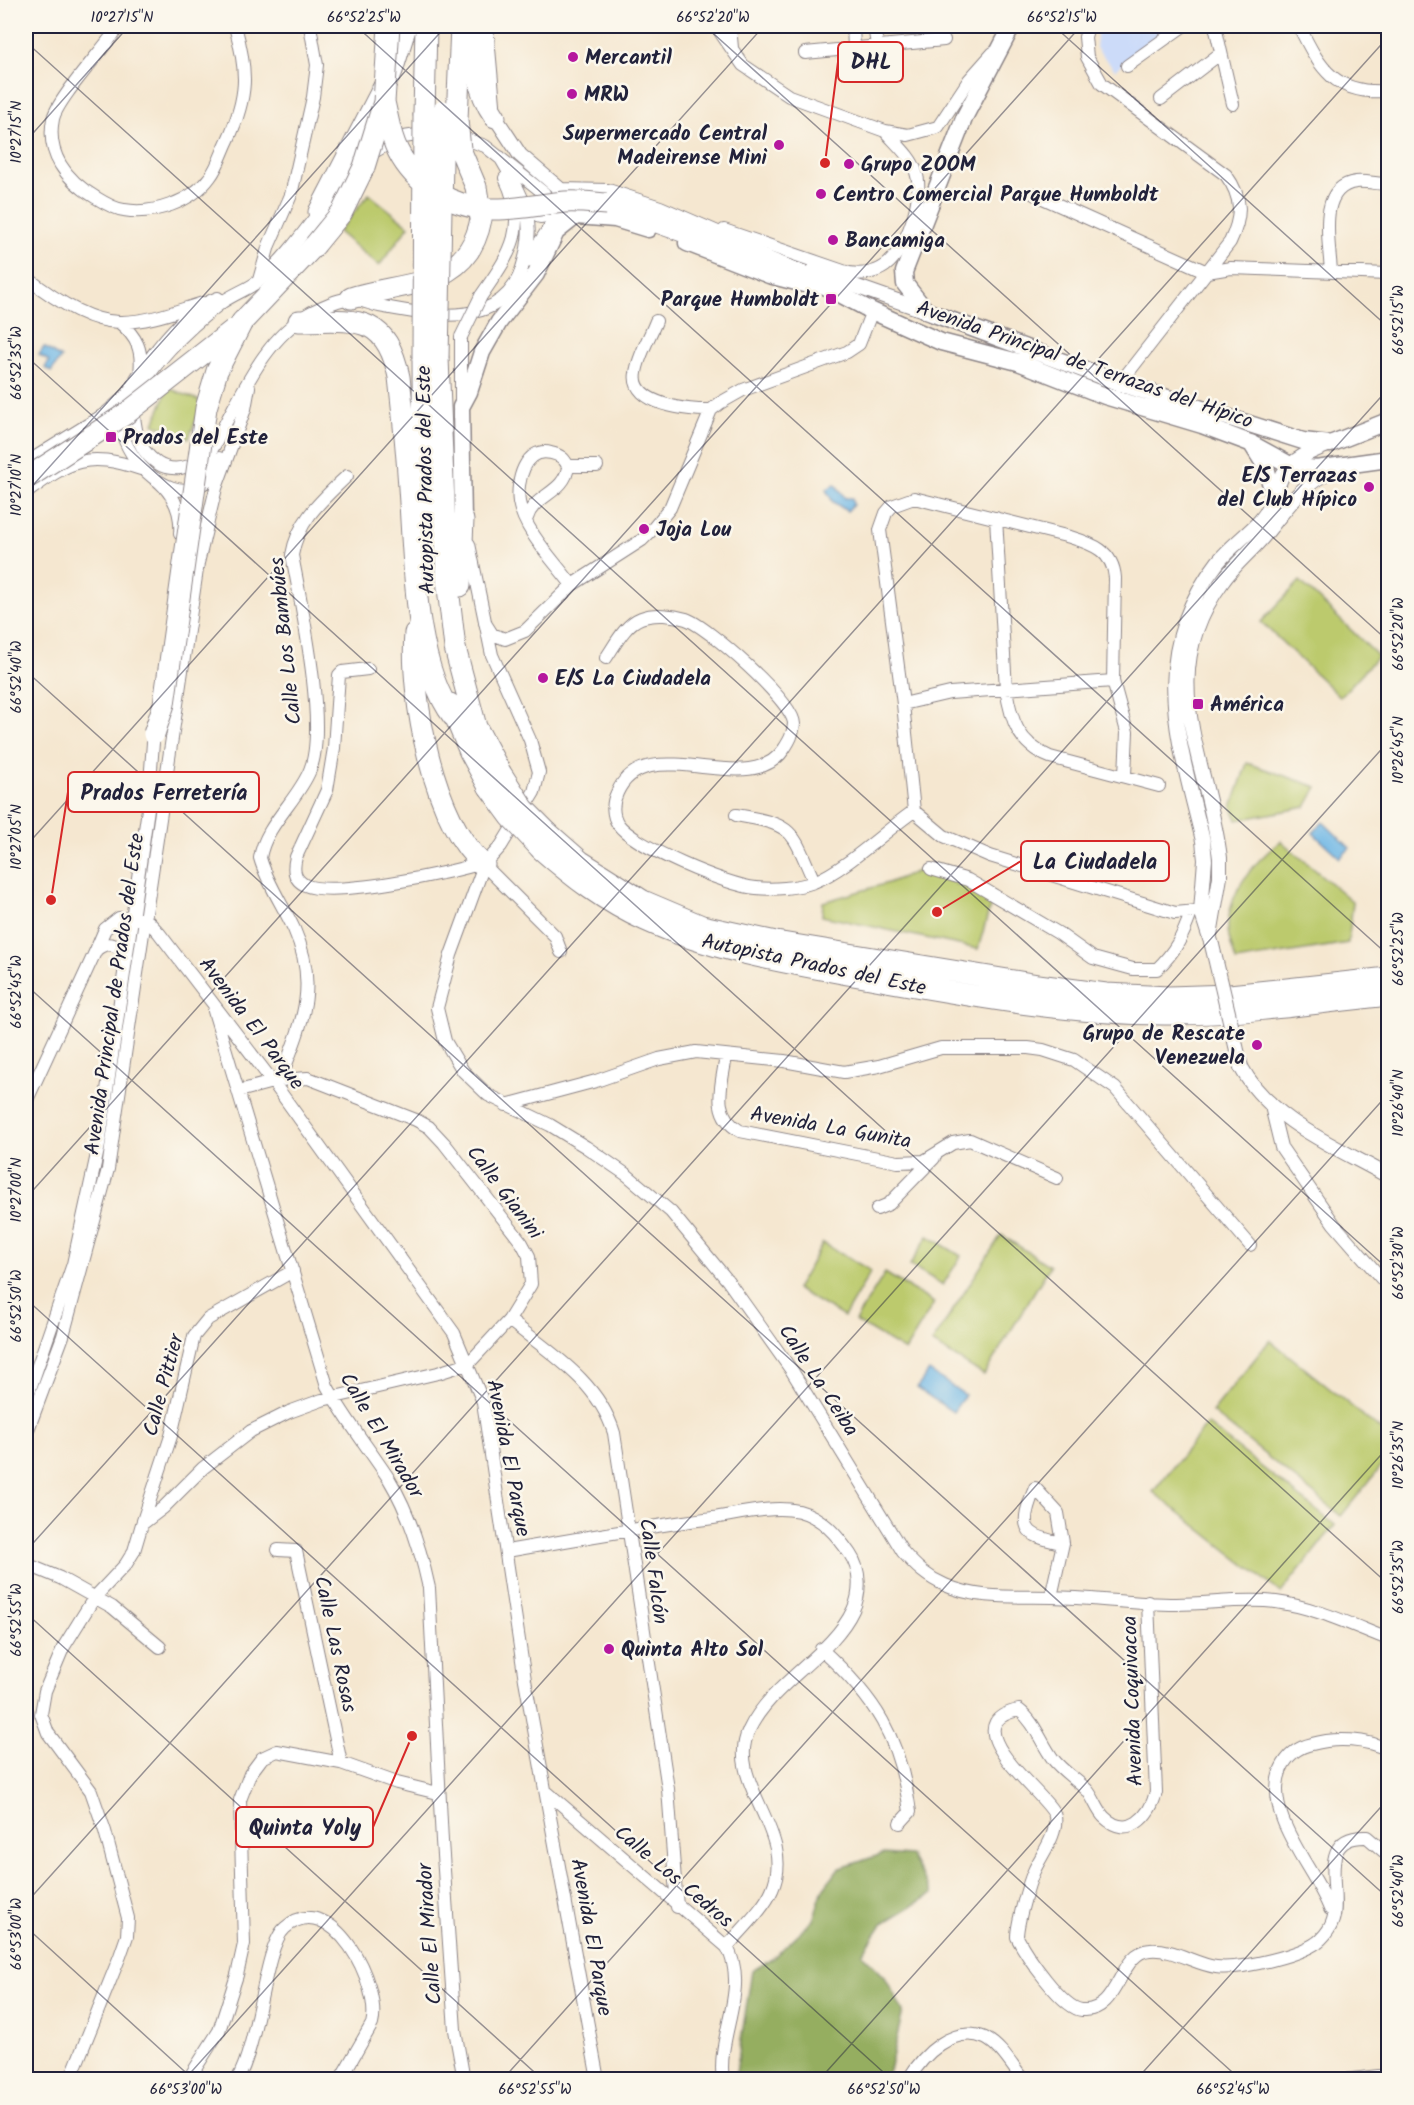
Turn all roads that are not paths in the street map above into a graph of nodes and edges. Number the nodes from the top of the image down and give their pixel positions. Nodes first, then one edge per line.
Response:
1 (119, 26) edge
2 (235, 26) edge
3 (310, 26) edge
4 (389, 26) edge
5 (406, 26) edge
6 (426, 26) edge
7 (446, 26) edge
8 (460, 26) edge
9 (475, 26) edge
10 (487, 26) edge
11 (716, 26) edge
12 (730, 26) edge
13 (853, 26) edge
14 (874, 26) edge
15 (1012, 26) edge
16 (1088, 26) edge
17 (1183, 26) edge
18 (1215, 26) edge
19 (1299, 26) edge
20 (944, 40) dead end
21 (1003, 43) junction
22 (877, 45) junction
23 (854, 48) junction
24 (732, 52) junction
25 (805, 53) dead end
26 (1221, 53) junction
27 (1127, 66) dead end
28 (1389, 91) edge
29 (1161, 99) dead end
30 (384, 102) junction
31 (1233, 104) dead end
32 (441, 115) junction
33 (495, 117) junction
34 (885, 131) junction
35 (475, 140) junction
36 (500, 157) junction
37 (1389, 184) edge
38 (561, 190) junction
39 (544, 193) junction
40 (1034, 194) dead end
41 (602, 211) junction
42 (319, 212) junction
43 (556, 216) junction
44 (707, 227) junction
45 (523, 267) junction
46 (1207, 272) junction
47 (1331, 272) junction
48 (1389, 274) edge
49 (26, 277) edge
50 (258, 281) junction
51 (819, 283) joint
52 (236, 292) junction
53 (351, 298) junction
54 (213, 300) junction
55 (926, 311) junction
56 (872, 312) junction
57 (299, 321) junction
58 (656, 321) dead end
59 (119, 322) junction
60 (242, 322) junction
61 (140, 373) junction
62 (251, 377) junction
63 (1120, 382) junction
64 (130, 392) junction
65 (461, 407) junction
66 (711, 410) junction
67 (1387, 420) edge
68 (1250, 443) junction
69 (1330, 444) junction
70 (1389, 459) edge
71 (568, 466) junction
72 (597, 466) dead end
73 (1292, 466) junction
74 (1344, 466) junction
75 (141, 469) junction
76 (347, 476) dead end
77 (26, 478) edge
78 (156, 479) junction
79 (1274, 497) junction
80 (527, 518) junction
81 (996, 518) junction
82 (462, 520) junction
83 (572, 585) junction
84 (422, 606) junction
85 (451, 618) junction
86 (483, 620) junction
87 (606, 658) dead end
88 (368, 669) dead end
89 (1113, 681) junction
90 (1006, 689) junction
91 (903, 704) junction
92 (453, 716) junction
93 (154, 734) junction
94 (1125, 776) junction
95 (1159, 786) dead end
96 (914, 811) junction
97 (736, 815) dead end
98 (544, 841) junction
99 (483, 864) junction
100 (931, 869) dead end
101 (814, 881) junction
102 (1202, 911) junction
103 (133, 918) junction
104 (146, 919) junction
105 (96, 950) junction
106 (561, 952) dead end
107 (127, 957) junction
108 (1389, 978) edge
109 (1389, 995) edge
110 (210, 1002) junction
111 (726, 1056) junction
112 (277, 1081) junction
113 (239, 1091) junction
114 (26, 1102) edge
115 (1270, 1102) junction
116 (506, 1105) junction
117 (938, 1155) junction
118 (898, 1162) junction
119 (1389, 1176) edge
120 (1057, 1178) dead end
121 (906, 1187) junction
122 (877, 1209) dead end
123 (1250, 1245) dead end
124 (293, 1270) junction
125 (1389, 1286) edge
126 (509, 1320) junction
127 (469, 1363) junction
128 (333, 1397) junction
129 (26, 1400) edge
130 (26, 1435) edge
131 (142, 1524) junction
132 (629, 1530) junction
133 (1064, 1543) dead end
134 (278, 1550) dead end
135 (507, 1551) junction
136 (26, 1564) edge
137 (1051, 1597) junction
138 (94, 1598) junction
139 (1148, 1602) junction
140 (1389, 1639) edge
141 (160, 1647) dead end
142 (821, 1649) junction
143 (1389, 1750) edge
144 (341, 1763) junction
145 (438, 1793) junction
146 (548, 1793) junction
147 (900, 1823) dead end
148 (1389, 1855) edge
149 (677, 1906) junction
150 (1334, 1918) junction
151 (727, 1947) junction
152 (1389, 2075) edge
153 (70, 2079) edge
154 (188, 2079) edge
155 (237, 2079) edge
156 (340, 2079) edge
157 (465, 2079) edge
158 (598, 2079) edge
159 (723, 2079) edge
160 (908, 2079) edge
161 (1023, 2079) edge
162 (1343, 2079) edge

1 - 2 street
3 - 50 street
4 - 30 highway, bridge
5 - 42 highway
6 - 32 highway, Autopista Prados del Este
7 - 32 highway, Autopista Prados del Este
8 - 32 highway
9 - 33 highway
10 - 33 street
11 - 24 street
12 - 24 street
13 - 23 street
14 - 22 street
15 - 21 main road
16 - 46 street
17 - 27 street
18 - 26 street
19 - 28 street
20 - 22 street
21 - 34 street
21 - 55 main road
22 - 23 street
23 - 25 street
24 - 34 street
26 - 29 street
26 - 31 street
30 - 41 highway, bridge
30 - 60 highway, bridge
32 - 53 highway, bridge
32 - 84 highway, Autopista Prados del Este, bridge
32 - 85 highway, Autopista Prados del Este, bridge
33 - 38 street
34 - 44 street
35 - 36 street
35 - 42 street
35 - 65 street, bridge
36 - 39 street
36 - 45 street
37 - 47 street
38 - 39 street
38 - 44 street, Avenida Principal de Terrazas del Hípico
39 - 43 street
40 - 46 street
41 - 43 street
41 - 51 highway
41 - 65 main road
42 - 50 street
43 - 45 street
44 - 55 street, Avenida Principal de Terrazas del Hípico
45 - 53 street
46 - 47 street
46 - 63 street
47 - 48 street
49 - 59 street
50 - 52 street
51 - 56 main road, Avenida Principal de Terrazas del Hípico
52 - 54 street
52 - 62 street
53 - 57 street
54 - 59 street
54 - 61 street
55 - 63 main road, Avenida Principal de Terrazas del Hípico
56 - 66 street
56 - 68 main road, Avenida Principal de Terrazas del Hípico
57 - 62 street
57 - 84 highway
58 - 66 street
59 - 61 street
60 - 77 highway, bridge
60 - 93 highway, bridge
61 - 64 street
62 - 78 street
62 - 104 street, Avenida Principal de Prados del Este
63 - 69 main road, Avenida Principal de Terrazas del Hípico
64 - 75 street
64 - 77 street
65 - 82 main road
66 - 83 street
67 - 69 main road, Avenida Principal de Terrazas del Hípico
68 - 73 main road, Avenida Principal de Terrazas del Hípico
68 - 79 main road
69 - 73 street
70 - 74 main road, Avenida Principal de Terrazas del Hípico
71 - 72 street
71 - 80 street
71 - 80 street
73 - 74 main road, Avenida Principal de Terrazas del Hípico
73 - 79 street
74 - 102 street
75 - 77 street
75 - 78 street
76 - 112 street, Calle Los Bambúes
78 - 93 street, Avenida Principal de Prados del Este
79 - 102 street
80 - 83 street
81 - 89 street
81 - 90 street
81 - 91 street
82 - 85 highway
82 - 86 street
83 - 86 street
84 - 92 highway, Autopista Prados del Este
84 - 92 highway
84 - 99 highway
85 - 98 highway, Autopista Prados del Este, bridge
86 - 99 street
87 - 101 street
88 - 99 street
89 - 90 street
89 - 94 street
90 - 91 street
90 - 94 street
91 - 96 street
92 - 98 highway, Autopista Prados del Este, bridge
93 - 103 street, Avenida Principal de Prados del Este
94 - 95 street
96 - 101 street
96 - 102 street
97 - 101 street
98 - 108 highway, Autopista Prados del Este
98 - 109 highway, Autopista Prados del Este
99 - 106 street
99 - 116 street, Calle La Ceiba
100 - 102 street
102 - 115 street, bridge
103 - 104 street
103 - 105 street
103 - 107 street, Avenida Principal de Prados del Este
104 - 110 street, Avenida El Parque
104 - 130 street, Avenida Principal de Prados del Este
105 - 107 street
105 - 114 street
107 - 129 street, Avenida Principal de Prados del Este
110 - 112 street, Avenida El Parque
110 - 113 street, Calle El Mirador
111 - 116 street
111 - 118 street, Avenida La Gunita
111 - 123 street
112 - 113 street, Calle Gianini
112 - 126 street, Calle Gianini
112 - 127 street, Avenida El Parque
113 - 124 street, Calle El Mirador
115 - 119 street
115 - 125 street
116 - 137 street, Calle La Ceiba
117 - 118 street, Avenida La Gunita
117 - 120 street, Avenida La Gunita
117 - 121 street
118 - 121 street
121 - 122 street
124 - 128 street, Calle El Mirador
124 - 131 street, Calle Pittier
126 - 127 street, Calle Gianini
126 - 132 street, Calle Falcón
127 - 128 street, Calle Gianini
127 - 135 street, Avenida El Parque
128 - 131 street, Calle Gianini
128 - 145 street, Calle El Mirador
131 - 138 street
132 - 135 street
132 - 142 street
132 - 149 street, Calle Falcón
133 - 137 street
134 - 144 street, Calle Las Rosas
135 - 146 street, Avenida El Parque
136 - 138 street
137 - 139 street, Calle La Ceiba
138 - 141 street
138 - 153 street
139 - 140 street, Calle La Ceiba
139 - 150 street, Avenida Coquivacoa
142 - 147 street
142 - 151 street
143 - 150 street
144 - 145 street
144 - 154 street
145 - 157 street, Calle El Mirador
146 - 149 street, Calle Los Cedros
146 - 158 street, Avenida El Parque
148 - 150 street
149 - 151 street, Calle Los Cedros
151 - 159 street, Calle Los Cedros
152 - 162 street
155 - 156 street
160 - 161 street

